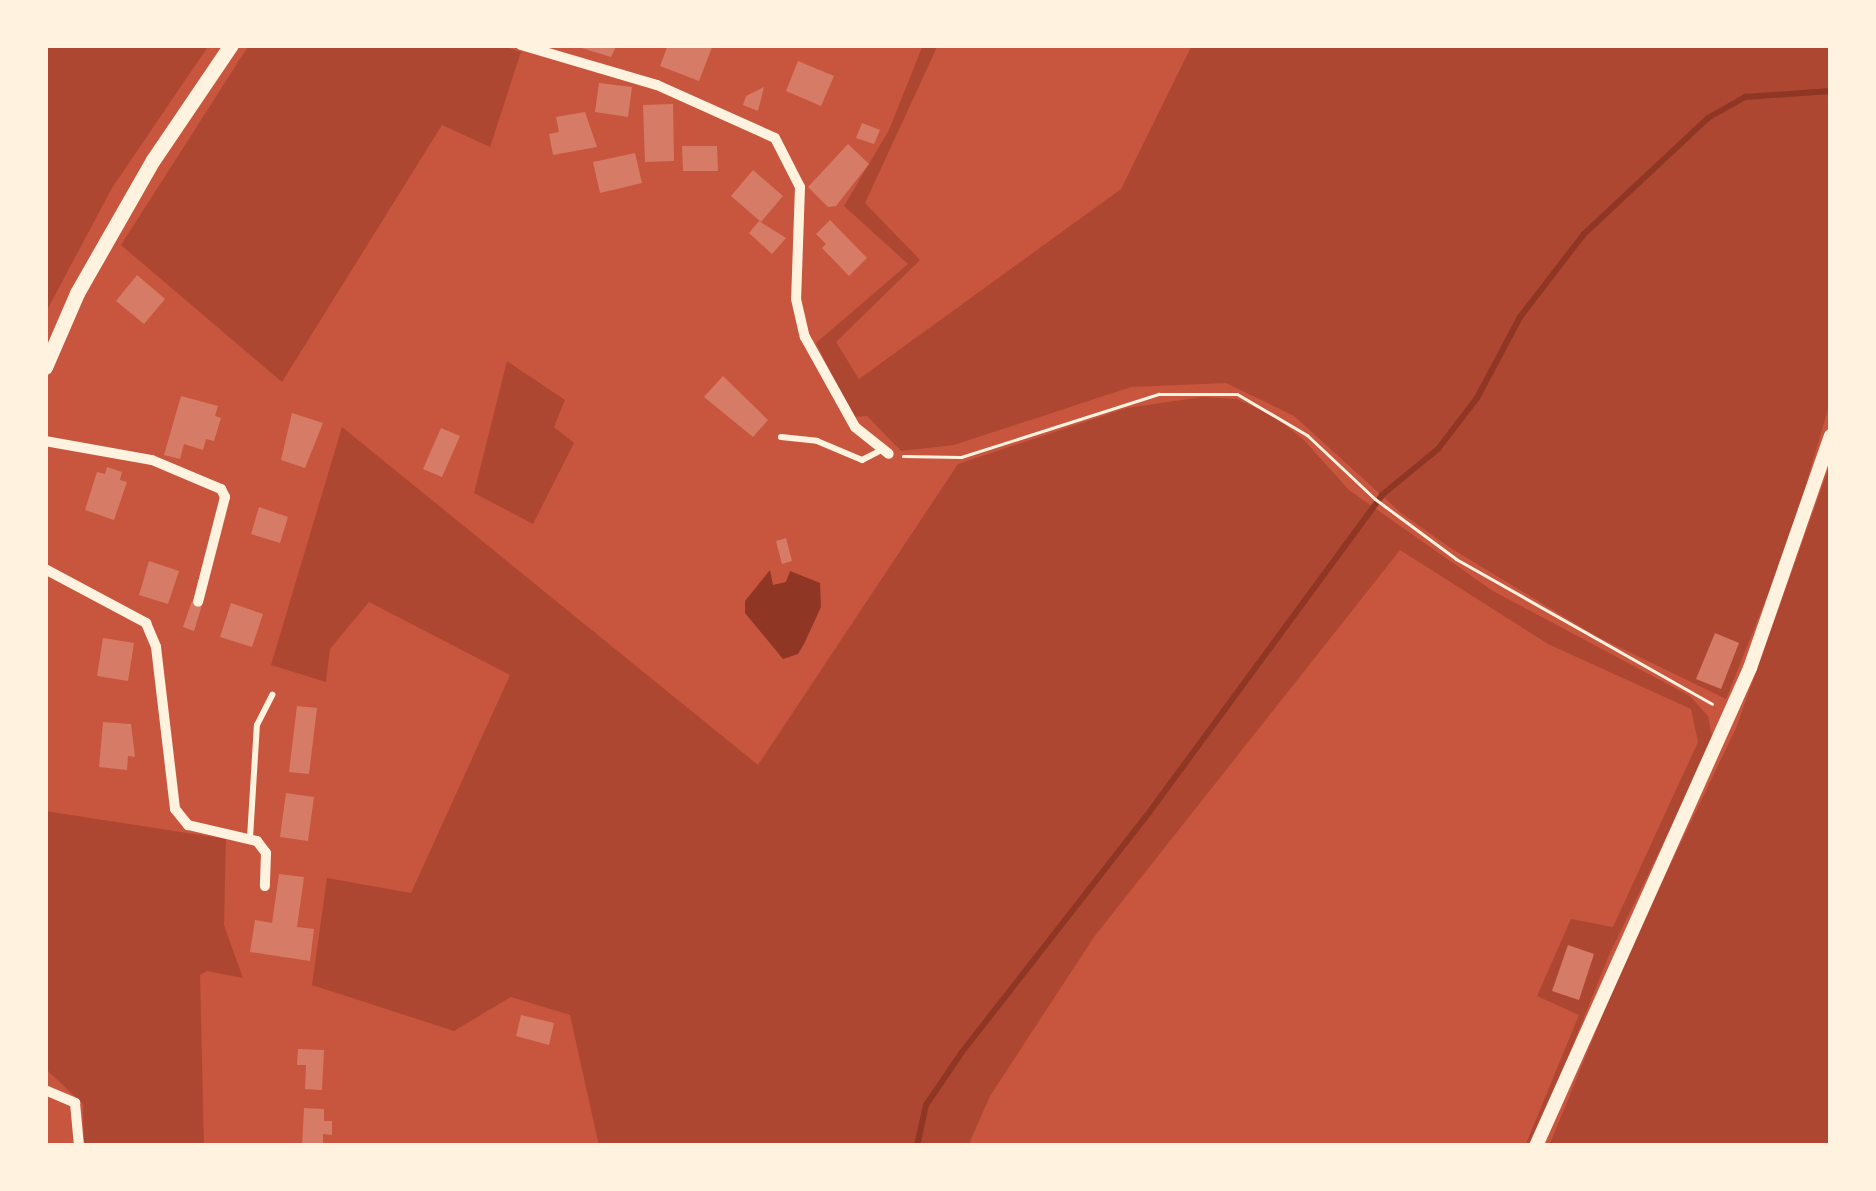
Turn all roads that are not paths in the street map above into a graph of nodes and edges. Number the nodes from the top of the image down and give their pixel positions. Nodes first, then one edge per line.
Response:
1 (231, 45) edge
2 (521, 45) edge
3 (45, 367) edge
4 (1831, 436) edge
5 (781, 437) dead end
6 (45, 441) edge
7 (885, 453) joint
8 (45, 569) edge
9 (198, 602) dead end
10 (272, 695) dead end
11 (250, 838) junction
12 (266, 886) dead end
13 (45, 1090) edge
14 (79, 1146) edge
15 (1536, 1146) edge

1 - 3 main road
2 - 7 street
4 - 15 street
5 - 7 lane
6 - 9 street
8 - 11 street
10 - 11 lane
11 - 12 street
13 - 14 street

